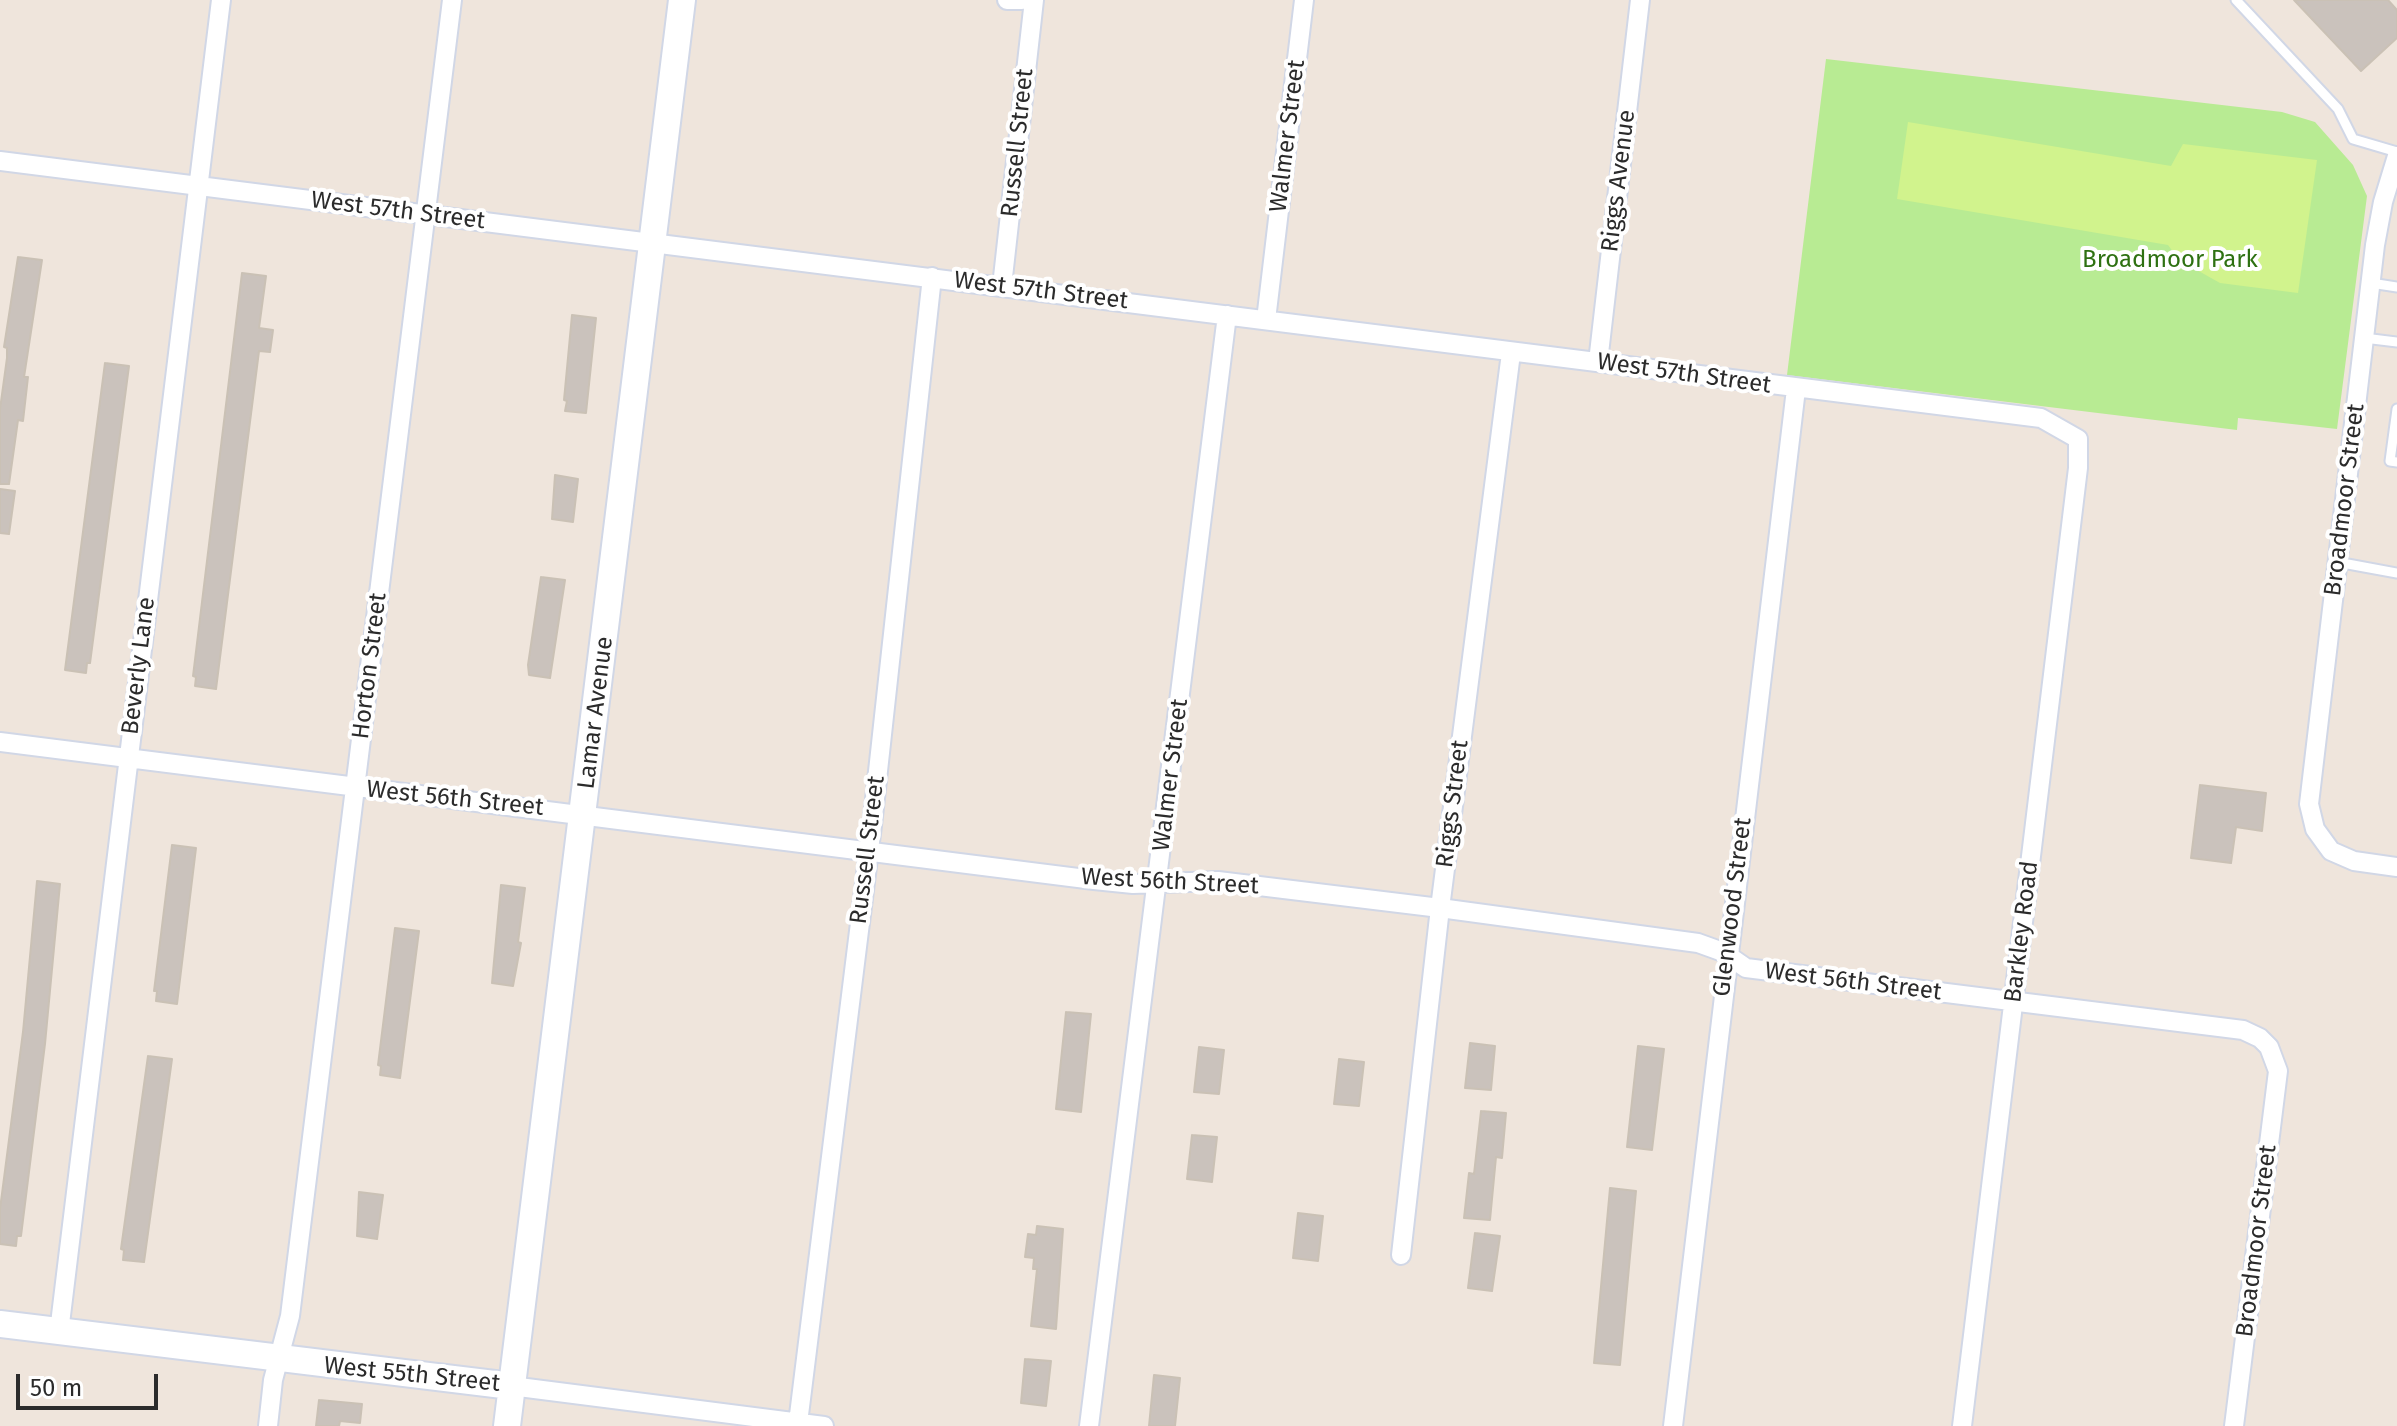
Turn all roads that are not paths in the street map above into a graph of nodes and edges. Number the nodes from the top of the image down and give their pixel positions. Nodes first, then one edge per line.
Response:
1 (221, 0) edge
2 (452, 0) edge
3 (682, 0) edge
4 (1007, 0) edge
5 (1022, 0) edge
6 (1034, 0) edge
7 (1304, 0) edge
8 (1640, 0) edge
9 (2236, 0) edge
10 (2397, 154) edge
11 (0, 161) edge
12 (198, 186) junction
13 (426, 215) junction
14 (654, 243) junction
15 (932, 277) junction
16 (2371, 283) junction
17 (1002, 286) junction
18 (2397, 287) edge
19 (1227, 315) junction
20 (1266, 320) junction
21 (2364, 338) junction
22 (2397, 342) edge
23 (1511, 353) junction
24 (1598, 362) junction
25 (1796, 389) junction
26 (2397, 409) edge
27 (2078, 439) joint
28 (2397, 462) edge
29 (2337, 562) junction
30 (2397, 573) edge
31 (0, 742) edge
32 (128, 759) junction
33 (355, 788) junction
34 (584, 814) junction
35 (868, 852) junction
36 (2397, 867) edge
37 (1158, 881) junction
38 (1440, 908) junction
39 (1727, 956) junction
40 (2013, 1002) junction
41 (2274, 1056) joint
42 (1401, 1255) dead end
43 (0, 1324) edge
44 (59, 1332) junction
45 (280, 1360) junction
46 (511, 1386) junction
47 (798, 1423) junction
48 (268, 1426) edge
49 (507, 1426) edge
50 (824, 1426) edge
51 (1089, 1426) edge
52 (1673, 1426) edge
53 (1962, 1426) edge
54 (2234, 1426) edge

1 - 12 street, Beverly Lane
2 - 13 street, Horton Street
3 - 14 street, Lamar Avenue
4 - 5 street
6 - 17 street, Russell Street
7 - 20 street, Walmer Street
8 - 24 street, Riggs Avenue
9 - 10 lane
10 - 16 street, Broadmoor Street
11 - 12 street, West 57th Street
12 - 13 street, West 57th Street
12 - 32 street, Beverly Lane
13 - 14 street, West 57th Street
13 - 33 street, Horton Street
14 - 15 street, West 57th Street
14 - 34 street, Lamar Avenue
15 - 17 street, West 57th Street
15 - 35 street, Russell Street
16 - 18 lane
16 - 21 street, Broadmoor Street
17 - 19 street, West 57th Street
19 - 20 street, West 57th Street
19 - 37 street, Walmer Street
20 - 23 street, West 57th Street
21 - 22 lane
21 - 29 street, Broadmoor Street
23 - 24 street, West 57th Street
23 - 38 street, Riggs Street
24 - 25 street, West 57th Street
25 - 27 street, West 57th Street
25 - 39 street, Glenwood Street
26 - 28 lane
27 - 40 street, Barkley Road
29 - 30 lane
29 - 36 street, Broadmoor Street
31 - 32 street, West 56th Street
32 - 33 street, West 56th Street
32 - 44 street, Beverly Lane
33 - 34 street, West 56th Street
33 - 45 street, Horton Street
34 - 35 street, West 56th Street
34 - 46 street, Lamar Avenue
35 - 37 street, West 56th Street
35 - 47 street, Russell Street
37 - 38 street, West 56th Street
37 - 51 street, Walmer Street
38 - 39 street, West 56th Street
38 - 42 street, Riggs Street
39 - 40 street, West 56th Street
39 - 52 street, Glenwood Street
40 - 41 street, West 56th Street
40 - 53 street, Barkley Road
41 - 54 street, Broadmoor Street
43 - 44 street, West 55th Street
44 - 45 street, West 55th Street
45 - 46 street, West 55th Street
45 - 48 street, Horton Street
46 - 47 street, West 55th Street
46 - 49 street, Lamar Avenue
47 - 50 street, West 55th Street

